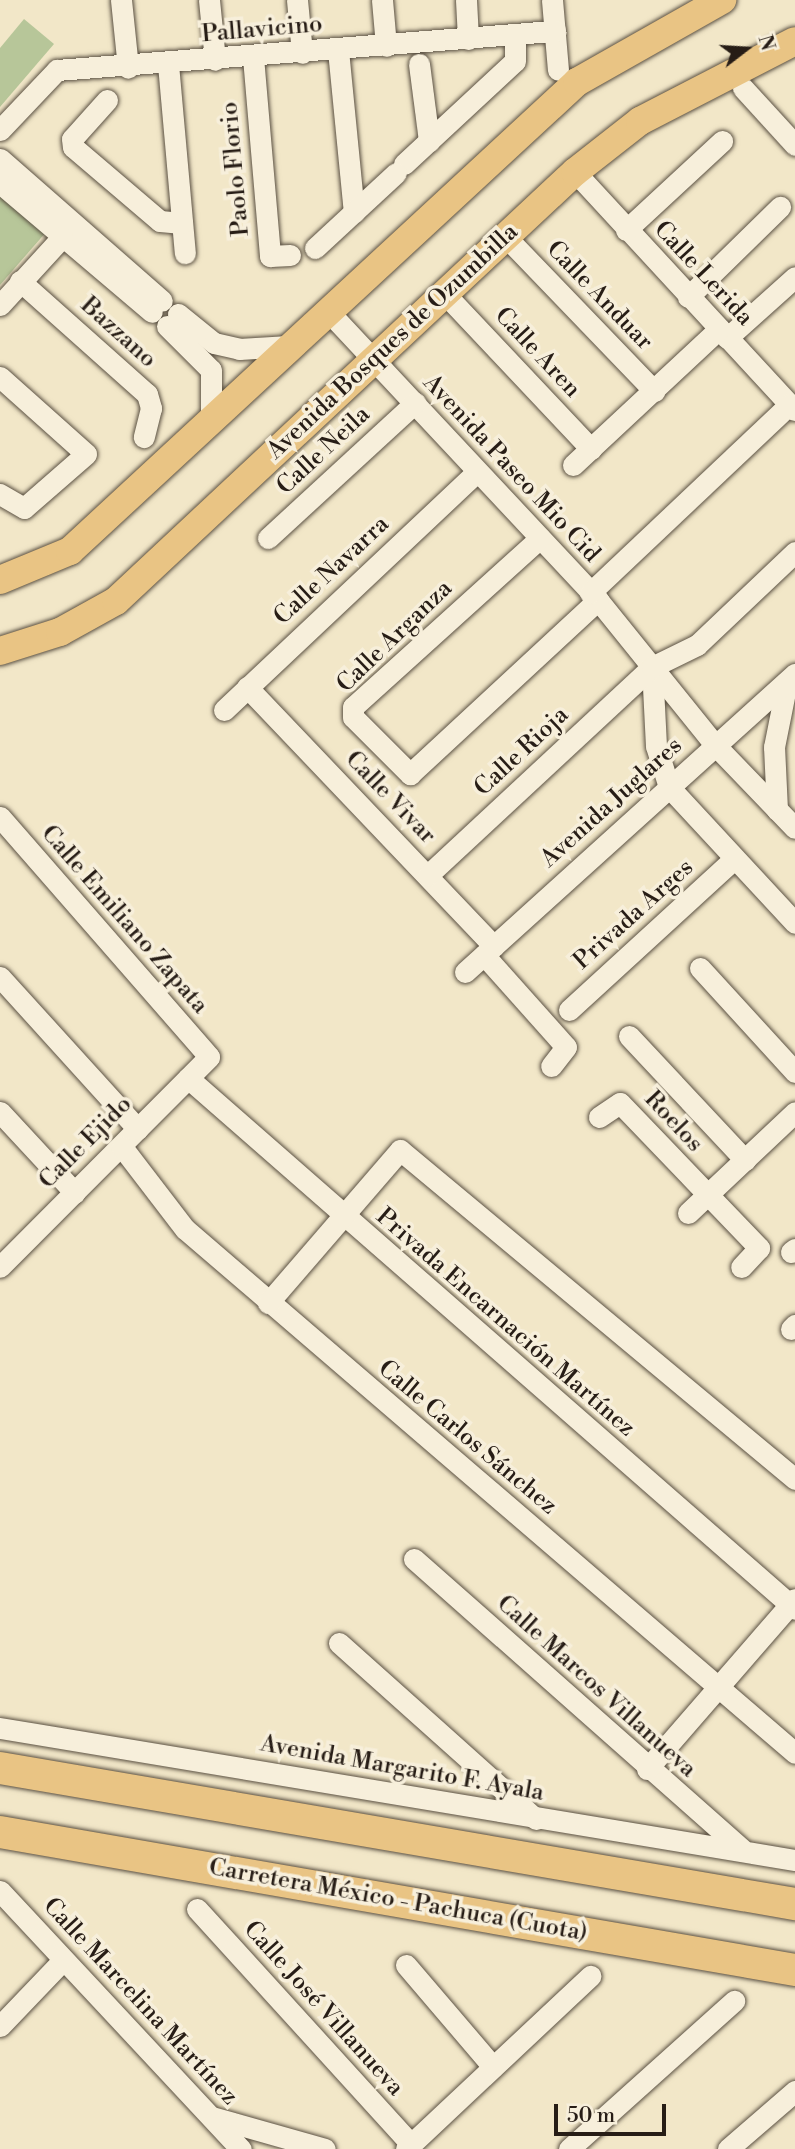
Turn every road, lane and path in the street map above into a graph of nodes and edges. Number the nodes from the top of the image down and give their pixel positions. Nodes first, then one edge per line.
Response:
1 (121, 0) edge
2 (209, 0) edge
3 (297, 0) edge
4 (382, 0) edge
5 (466, 0) edge
6 (552, 0) edge
7 (722, 0) edge
8 (555, 31) junction
9 (514, 35) junction
10 (468, 39) junction
11 (795, 41) edge
12 (386, 46) junction
13 (338, 50) junction
14 (302, 53) junction
15 (253, 57) junction
16 (215, 60) junction
17 (168, 64) junction
18 (419, 64) dead end
19 (128, 68) junction
20 (558, 70) dead end
21 (743, 88) dead end
22 (107, 100) dead end
23 (0, 130) edge
24 (429, 141) junction
25 (722, 141) dead end
26 (795, 145) edge
27 (0, 159) edge
28 (575, 172) junction
29 (0, 183) edge
30 (780, 207) dead end
31 (354, 212) junction
32 (182, 223) junction
33 (626, 230) junction
34 (62, 237) junction
35 (506, 237) junction
36 (315, 248) dead end
37 (185, 253) dead end
38 (290, 255) dead end
39 (795, 277) edge
40 (20, 281) junction
41 (138, 290) junction
42 (445, 294) junction
43 (688, 297) junction
44 (0, 305) edge
45 (327, 310) junction
46 (172, 319) junction
47 (723, 333) junction
48 (289, 346) junction
49 (373, 360) junction
50 (0, 377) edge
51 (654, 391) junction
52 (415, 403) junction
53 (793, 407) edge
54 (211, 420) junction
55 (144, 437) dead end
56 (591, 449) junction
57 (573, 465) dead end
58 (477, 472) junction
59 (0, 494) edge
60 (268, 538) dead end
61 (540, 538) junction
62 (795, 552) edge
63 (0, 580) edge
64 (594, 597) junction
65 (0, 651) edge
66 (652, 667) junction
67 (791, 678) edge
68 (247, 687) junction
69 (224, 710) dead end
70 (715, 745) junction
71 (669, 787) junction
72 (777, 810) junction
73 (0, 817) edge
74 (795, 828) edge
75 (734, 859) junction
76 (428, 875) junction
77 (795, 923) edge
78 (489, 951) junction
79 (700, 968) dead end
80 (465, 972) dead end
81 (0, 977) edge
82 (569, 1010) dead end
83 (629, 1036) dead end
84 (209, 1057) joint
85 (551, 1066) dead end
86 (795, 1072) edge
87 (188, 1078) junction
88 (0, 1112) edge
89 (795, 1112) edge
90 (599, 1117) dead end
91 (138, 1129) junction
92 (122, 1147) junction
93 (745, 1160) junction
94 (75, 1193) junction
95 (706, 1195) junction
96 (688, 1213) dead end
97 (341, 1216) junction
98 (3, 1258) edge
99 (741, 1267) dead end
100 (268, 1303) junction
101 (795, 1479) edge
102 (414, 1559) dead end
103 (793, 1604) edge
104 (339, 1643) dead end
105 (720, 1686) junction
106 (0, 1728) edge
107 (795, 1753) edge
108 (0, 1768) edge
109 (646, 1769) junction
110 (537, 1819) junction
111 (0, 1832) edge
112 (744, 1851) junction
113 (795, 1860) edge
114 (0, 1891) edge
115 (795, 1904) edge
116 (197, 1909) dead end
117 (63, 1960) junction
118 (406, 1965) dead end
119 (795, 1970) edge
120 (590, 1976) dead end
121 (734, 2001) dead end
122 (0, 2025) edge
123 (493, 2067) junction
124 (795, 2091) edge
125 (212, 2117) junction
126 (409, 2147) edge
127 (241, 2149) edge
128 (325, 2149) edge
129 (569, 2149) edge
130 (729, 2149) edge

1 - 19 street
2 - 16 street
3 - 14 street
4 - 12 street
5 - 10 street
6 - 8 street
7 - 45 main road
8 - 9 street, Pallavicino
8 - 20 street
9 - 10 street, Pallavicino
9 - 24 street
10 - 12 street, Pallavicino
11 - 28 main road, Avenida Bosques de Ozumbilla
12 - 13 street, Pallavicino
13 - 14 street, Pallavicino
13 - 31 street
14 - 15 street, Pallavicino
15 - 16 street, Pallavicino
15 - 38 street, Paolo Florio
16 - 17 street, Pallavicino
17 - 19 street, Pallavicino
17 - 32 street
18 - 24 street
19 - 23 street, Pallavicino
21 - 26 street
22 - 32 street
24 - 31 street
25 - 33 street
27 - 41 street
28 - 33 street, Calle Lerida
28 - 35 main road, Avenida Bosques de Ozumbilla
29 - 34 street
30 - 43 street
31 - 36 street
32 - 37 street
33 - 43 street, Calle Lerida
34 - 40 street
34 - 41 street
35 - 42 main road, Avenida Bosques de Ozumbilla
35 - 51 street, Calle Anduar
39 - 47 street
40 - 44 street
40 - 55 street, Bazzano
41 - 46 street
42 - 49 main road, Avenida Bosques de Ozumbilla
42 - 56 street, Calle Aren
43 - 47 street, Calle Lerida
45 - 48 main road
45 - 49 street, Avenida Paseo Mio Cid
46 - 48 street
46 - 54 street
47 - 51 street
47 - 53 street, Calle Lerida
48 - 54 main road
49 - 52 street, Avenida Paseo Mio Cid
49 - 65 main road, Avenida Bosques de Ozumbilla
50 - 59 street
51 - 56 street
52 - 58 street, Avenida Paseo Mio Cid
52 - 60 street, Calle Neila
53 - 64 street, Calle Arganza
54 - 63 main road
56 - 57 street
58 - 61 street, Avenida Paseo Mio Cid
58 - 68 street, Calle Navarra
61 - 64 street, Avenida Paseo Mio Cid
61 - 64 street, Calle Arganza
62 - 66 street, Calle Rioja
64 - 66 street, Avenida Paseo Mio Cid
66 - 70 street, Avenida Paseo Mio Cid
66 - 71 street
66 - 76 street, Calle Rioja
67 - 70 street, Avenida Juglares
67 - 72 street
68 - 69 street, Calle Navarra
68 - 76 street, Calle Vivar
70 - 71 street, Avenida Juglares
70 - 72 street, Avenida Paseo Mio Cid
71 - 75 street
71 - 78 street, Avenida Juglares
72 - 74 street, Avenida Paseo Mio Cid
73 - 84 street, Calle Emiliano Zapata
75 - 77 street
75 - 82 street, Privada Arges
76 - 78 street, Calle Vivar
78 - 80 street, Avenida Juglares
78 - 85 street, Calle Vivar
79 - 86 street
81 - 91 street
83 - 93 street
84 - 87 street, Calle Ejido
87 - 91 street, Calle Ejido
87 - 97 street, Privada Encarnación Martínez
88 - 94 street
89 - 93 street
90 - 95 street, Roelos
91 - 92 street, Calle Ejido
92 - 94 street, Calle Ejido
92 - 100 street, Calle Carlos Sánchez
93 - 95 street
94 - 98 street, Calle Ejido
95 - 96 street
95 - 99 street
97 - 100 street
97 - 101 street
97 - 103 street, Privada Encarnación Martínez
100 - 105 street, Calle Carlos Sánchez
102 - 109 street, Calle Marcos Villanueva
103 - 105 street
104 - 110 street
105 - 107 street, Calle Carlos Sánchez
105 - 109 street
106 - 110 street, Avenida Margarito F. Ayala
108 - 115 highway
109 - 112 street, Calle Marcos Villanueva
110 - 112 street, Avenida Margarito F. Ayala
111 - 119 highway, Carretera México - Pachuca (Cuota)
112 - 113 street, Avenida Margarito F. Ayala
114 - 117 street, Calle Marcelina Martínez
116 - 126 street, Calle José Villanueva
117 - 122 street
117 - 125 street, Calle Marcelina Martínez
118 - 123 street
120 - 123 street
121 - 129 street
123 - 126 street
124 - 130 street
125 - 127 street, Calle Marcelina Martínez
125 - 128 street

